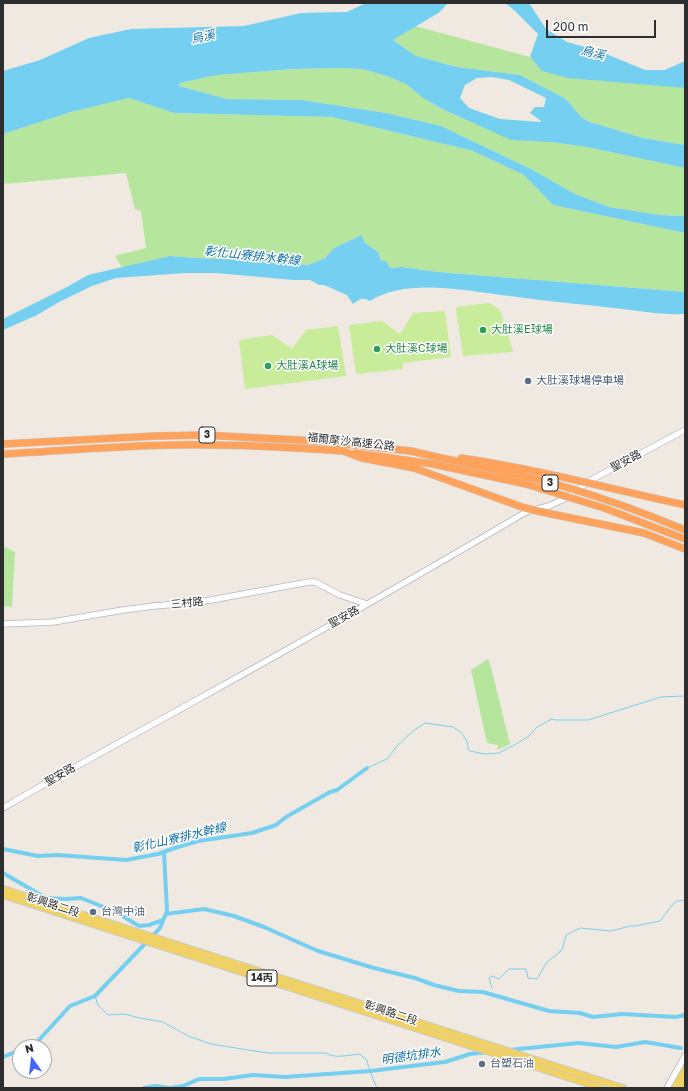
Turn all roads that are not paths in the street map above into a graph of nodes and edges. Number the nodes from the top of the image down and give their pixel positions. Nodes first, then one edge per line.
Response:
1 (685, 430) edge
2 (3, 444) edge
3 (343, 451) junction
4 (411, 451) junction
5 (3, 454) edge
6 (685, 505) edge
7 (685, 530) edge
8 (685, 538) edge
9 (685, 549) edge
10 (367, 604) junction
11 (3, 624) edge
12 (3, 808) edge
13 (3, 889) edge
14 (3, 895) edge
15 (685, 1056) edge
16 (685, 1070) edge
17 (683, 1080) edge
18 (588, 1083) edge
19 (601, 1088) edge
20 (623, 1088) edge
21 (667, 1088) edge
22 (672, 1088) edge
23 (675, 1088) edge
24 (682, 1088) edge

1 - 10 street, 聖安路
2 - 4 highway, 福爾摩沙高速公路 / 3
3 - 5 highway, 福爾摩沙高速公路 / 3
3 - 8 highway, 福爾摩沙高速公路 / 3, bridge
3 - 9 highway, bridge
4 - 6 highway, bridge
4 - 7 highway, 福爾摩沙高速公路 / 3, bridge
10 - 11 street, 三村路
10 - 12 street, 聖安路
13 - 18 main road, 彰興路二段 / 14丙
14 - 18 main road, 彰興路二段 / 14丙
15 - 21 street
16 - 17 main road
17 - 22 main road
17 - 23 main road
17 - 24 main road
18 - 19 main road, 彰興路二段 / 14丙
18 - 20 main road, 彰興路二段 / 14丙

